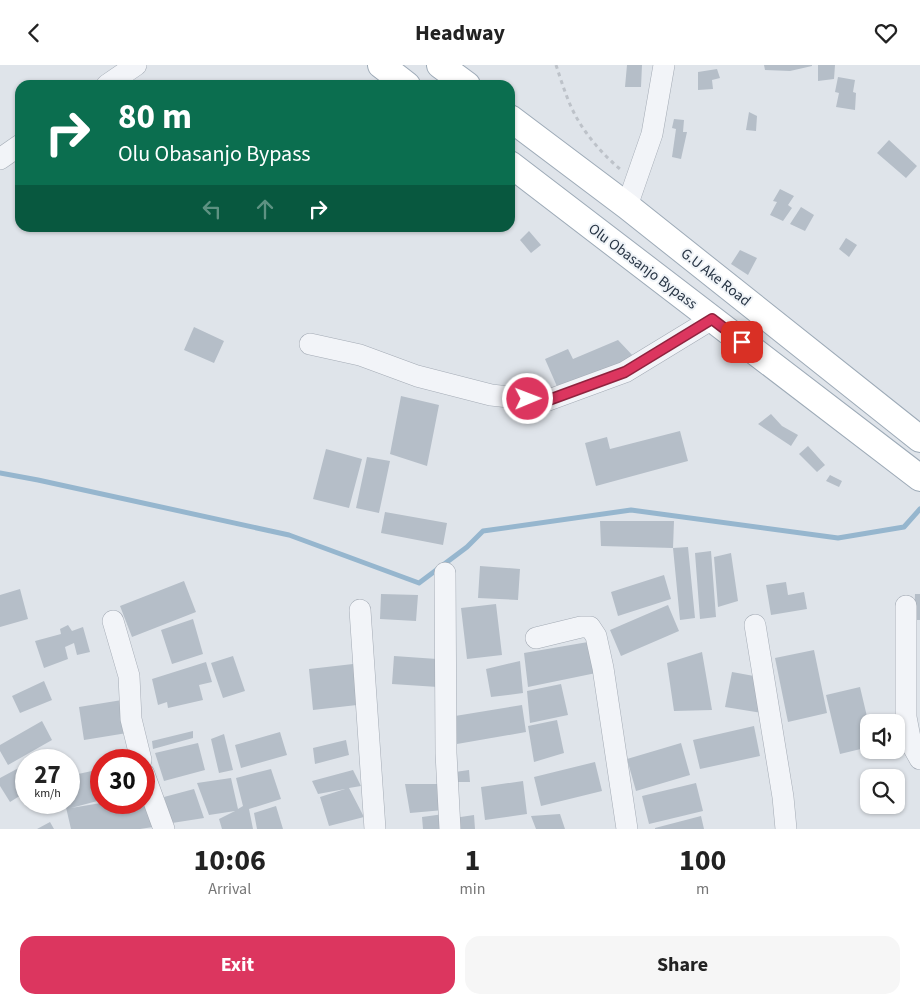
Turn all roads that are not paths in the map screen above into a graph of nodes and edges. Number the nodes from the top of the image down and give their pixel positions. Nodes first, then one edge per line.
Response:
1 (136, 65) edge
2 (380, 65) edge
3 (440, 65) edge
4 (664, 65) edge
5 (114, 80) edge
6 (400, 80) edge
7 (460, 80) edge
8 (515, 122) edge
9 (15, 148) edge
10 (0, 159) edge
11 (515, 168) edge
12 (627, 206) junction
13 (712, 319) junction
14 (310, 344) dead end
15 (920, 439) edge
16 (920, 478) edge
17 (445, 573) dead end
18 (906, 606) dead end
19 (360, 610) dead end
20 (113, 621) dead end
21 (755, 625) dead end
22 (536, 638) dead end
23 (138, 749) edge
24 (920, 759) edge
25 (155, 804) edge
26 (164, 829) edge
27 (375, 829) edge
28 (450, 829) edge
29 (627, 829) edge
30 (786, 829) edge

1 - 5 street
2 - 6 main road
3 - 7 main road
4 - 12 street
8 - 12 main road, G.U Ake Road
9 - 10 street
11 - 13 main road, Olu Obasanjo Bypass
12 - 15 main road, G.U Ake Road
13 - 14 street
13 - 16 main road, Olu Obasanjo Bypass
17 - 28 street
18 - 24 street
19 - 27 street
20 - 23 street
21 - 30 street
22 - 29 street
25 - 26 street

